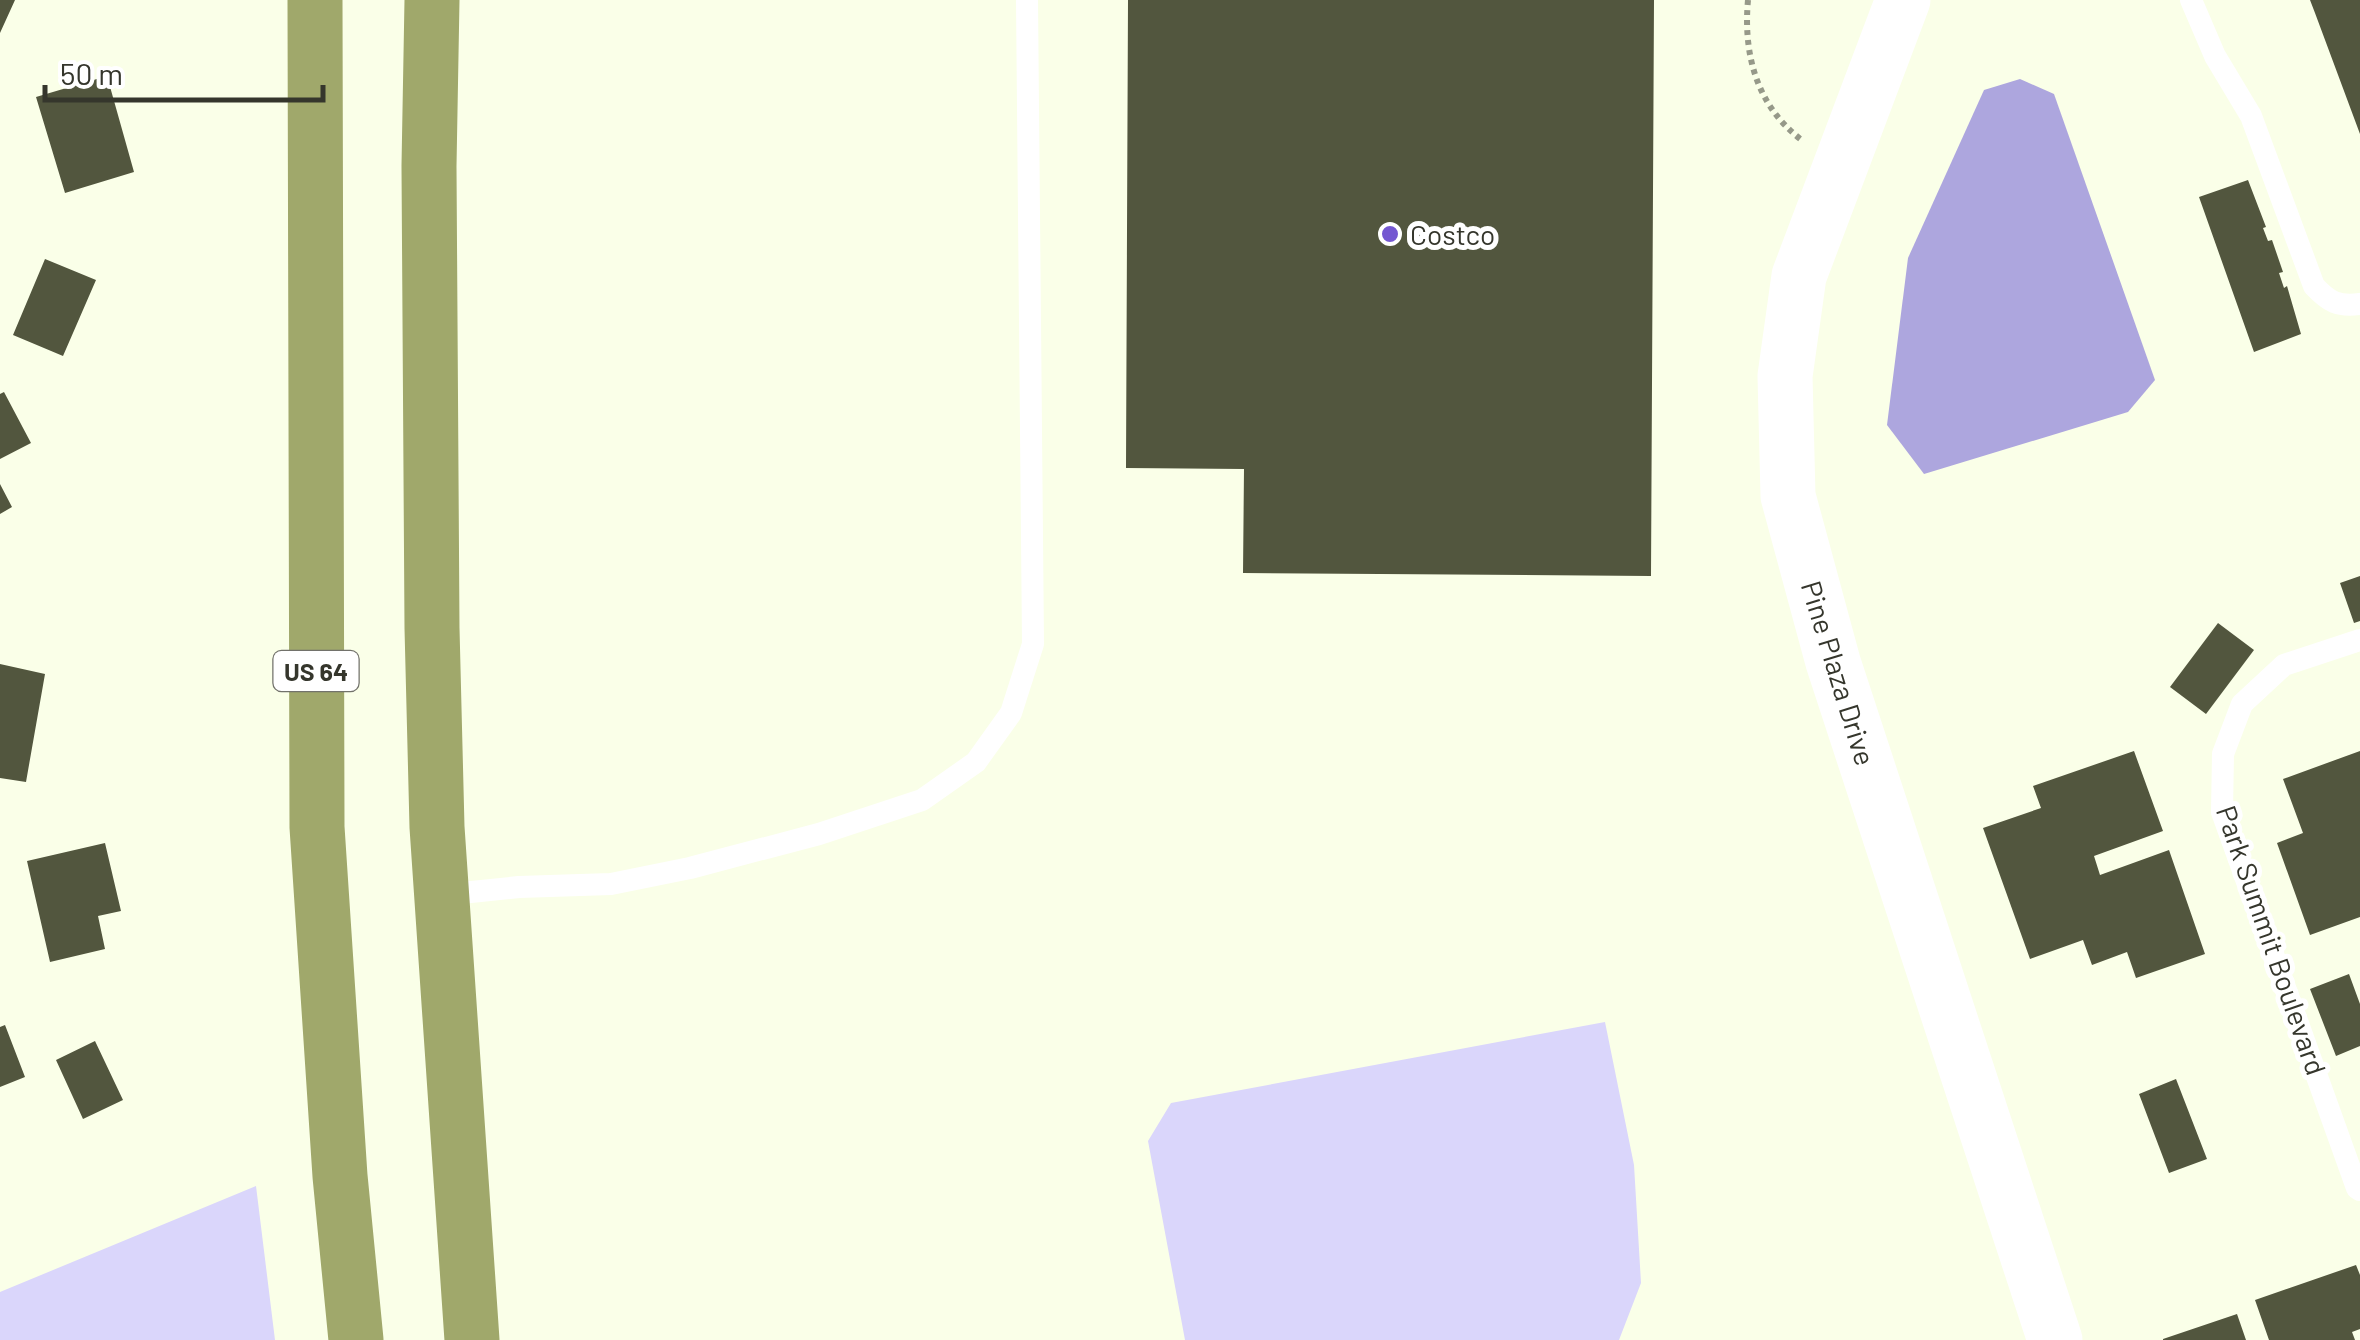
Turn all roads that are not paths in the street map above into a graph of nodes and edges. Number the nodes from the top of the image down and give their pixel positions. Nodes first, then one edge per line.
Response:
1 (315, 0) edge
2 (432, 0) edge
3 (1027, 0) edge
4 (1903, 0) edge
5 (2191, 0) edge
6 (2360, 304) edge
7 (2360, 640) edge
8 (442, 895) junction
9 (2360, 1190) edge
10 (356, 1340) edge
11 (472, 1340) edge
12 (2055, 1340) edge

1 - 10 highway, US 64
2 - 8 highway
3 - 8 lane
4 - 12 street, Pine Plaza Drive
5 - 6 lane
7 - 9 lane, Park Summit Boulevard
8 - 11 highway

